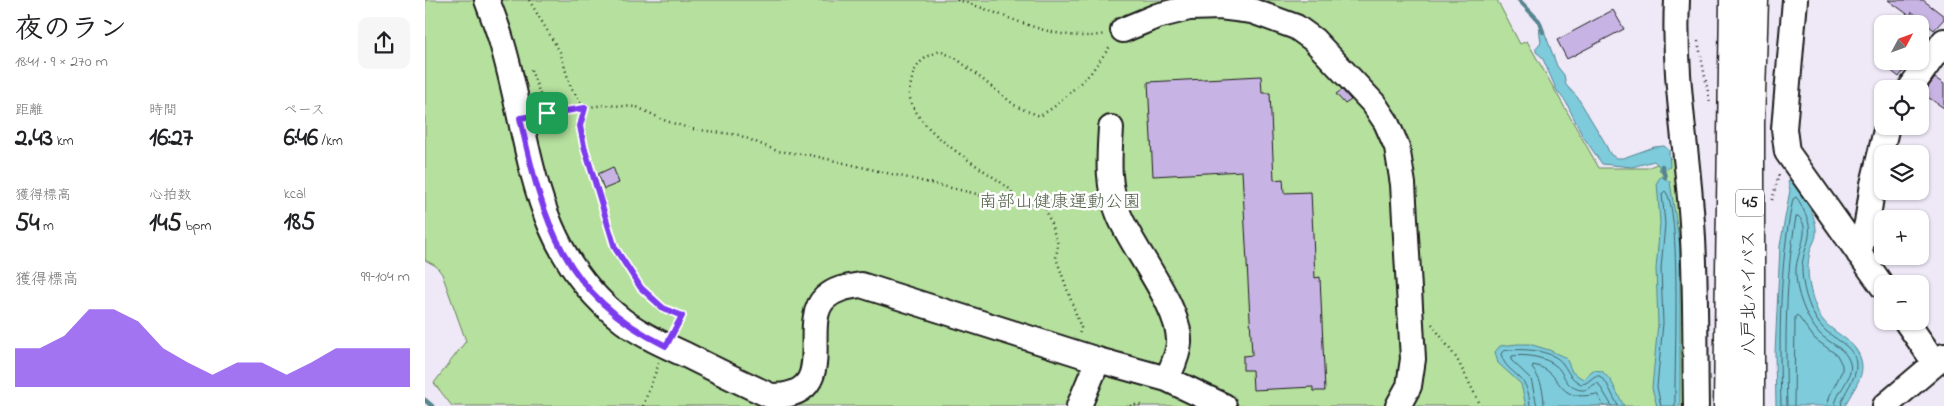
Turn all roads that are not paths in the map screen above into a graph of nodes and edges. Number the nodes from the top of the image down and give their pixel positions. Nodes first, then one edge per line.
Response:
1 (487, 0) edge
2 (1677, 0) edge
3 (1734, 0) edge
4 (1755, 0) edge
5 (1795, 0) edge
6 (1123, 30) road end
7 (1944, 42) edge
8 (1916, 80) edge
9 (1111, 128) dead end
10 (1885, 135) edge
11 (1859, 254) junction
12 (1874, 275) edge
13 (1914, 330) edge
14 (1940, 359) edge
15 (1098, 360) junction
16 (1167, 379) junction
17 (1079, 406) edge
18 (1224, 406) edge
19 (1398, 406) edge
20 (1696, 406) edge
21 (1729, 406) edge
22 (1750, 406) edge
23 (1885, 406) edge

1 - 15 street
2 - 20 street
3 - 21 highway, 八戸北バイパス / 45
4 - 22 highway, 八戸北バイパス / 45
5 - 11 street
6 - 19 street
7 - 8 street
9 - 16 street
10 - 11 street
11 - 12 street
13 - 14 street
14 - 23 street
15 - 16 street
15 - 17 street
16 - 18 street

